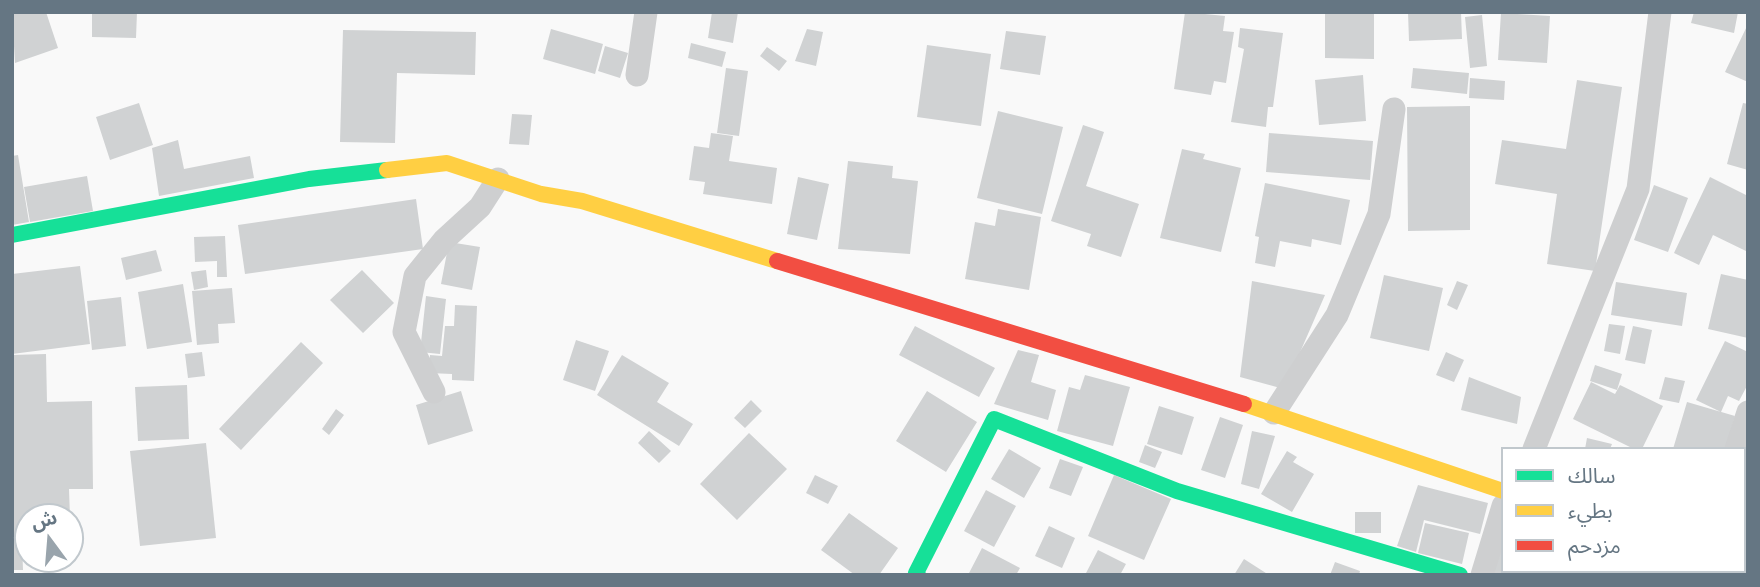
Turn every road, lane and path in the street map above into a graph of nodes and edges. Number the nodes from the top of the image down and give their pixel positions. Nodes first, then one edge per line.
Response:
1 (646, 12) edge
2 (1660, 12) edge
3 (637, 75) dead end
4 (1394, 109) dead end
5 (498, 179) junction
6 (12, 235) edge
7 (434, 392) dead end
8 (1748, 412) edge
9 (1273, 413) junction
10 (1535, 447) edge
11 (1736, 447) edge
12 (1501, 490) edge
13 (1501, 513) edge
14 (918, 575) edge
15 (1460, 575) edge
16 (1482, 575) edge

1 - 3 street
2 - 10 street
4 - 9 street
5 - 6 main road
5 - 7 street
5 - 9 main road
8 - 11 street
9 - 12 main road
13 - 16 street
14 - 15 main road

